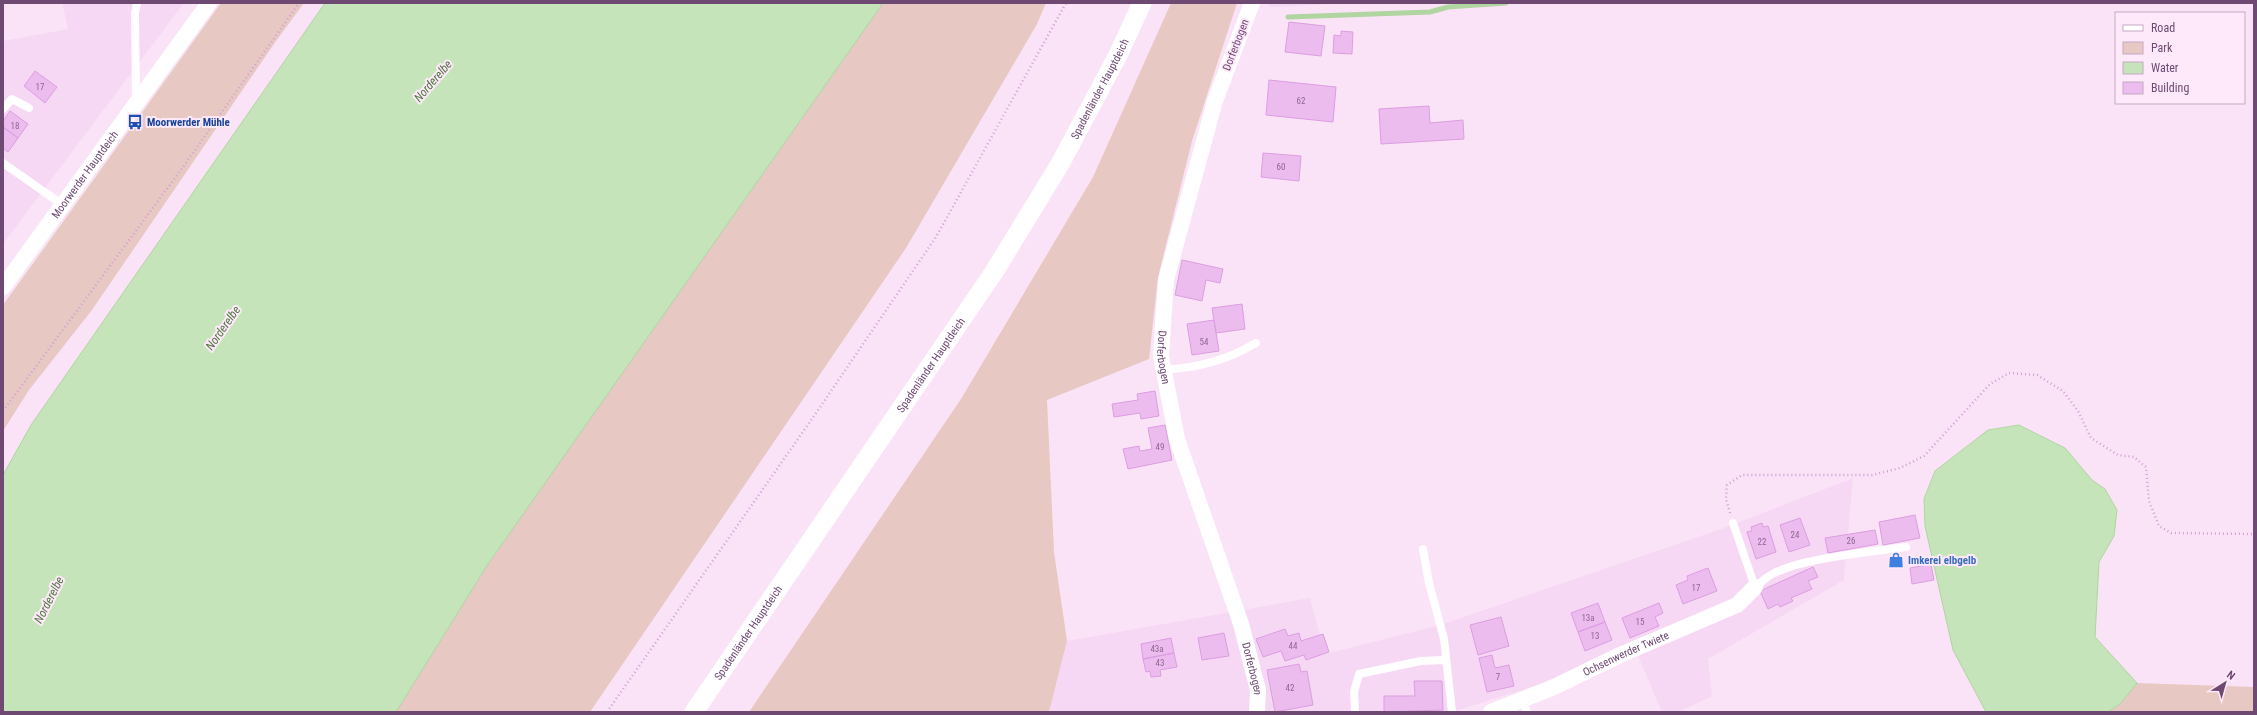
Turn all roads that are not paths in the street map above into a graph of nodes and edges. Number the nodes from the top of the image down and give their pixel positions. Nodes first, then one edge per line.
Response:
1 (137, 3) edge
2 (209, 3) edge
3 (1142, 3) edge
4 (1252, 3) edge
5 (136, 103) junction
6 (29, 108) dead end
7 (3, 109) edge
8 (3, 163) edge
9 (63, 204) junction
10 (3, 288) edge
11 (1256, 343) dead end
12 (1164, 370) junction
13 (1733, 524) road end
14 (1906, 547) dead end
15 (1423, 549) dead end
16 (1755, 588) junction
17 (1445, 660) junction
18 (1524, 706) edge
19 (694, 712) edge
20 (1257, 712) edge
21 (1355, 712) edge
22 (1452, 712) edge
23 (1491, 712) edge

1 - 5 lane
2 - 5 street, Moorwerder Hauptdeich
3 - 19 street, Spadenländer Hauptdeich
4 - 12 street, Dorferbogen
5 - 9 street, Moorwerder Hauptdeich
6 - 7 lane
8 - 9 lane
9 - 10 street, Moorwerder Hauptdeich
11 - 12 lane
12 - 20 street, Dorferbogen
13 - 16 lane
14 - 16 lane
15 - 17 lane
16 - 18 street, Ochsenwerder Twiete
17 - 21 lane
17 - 22 lane
18 - 23 street, Ochsenwerder Twiete

